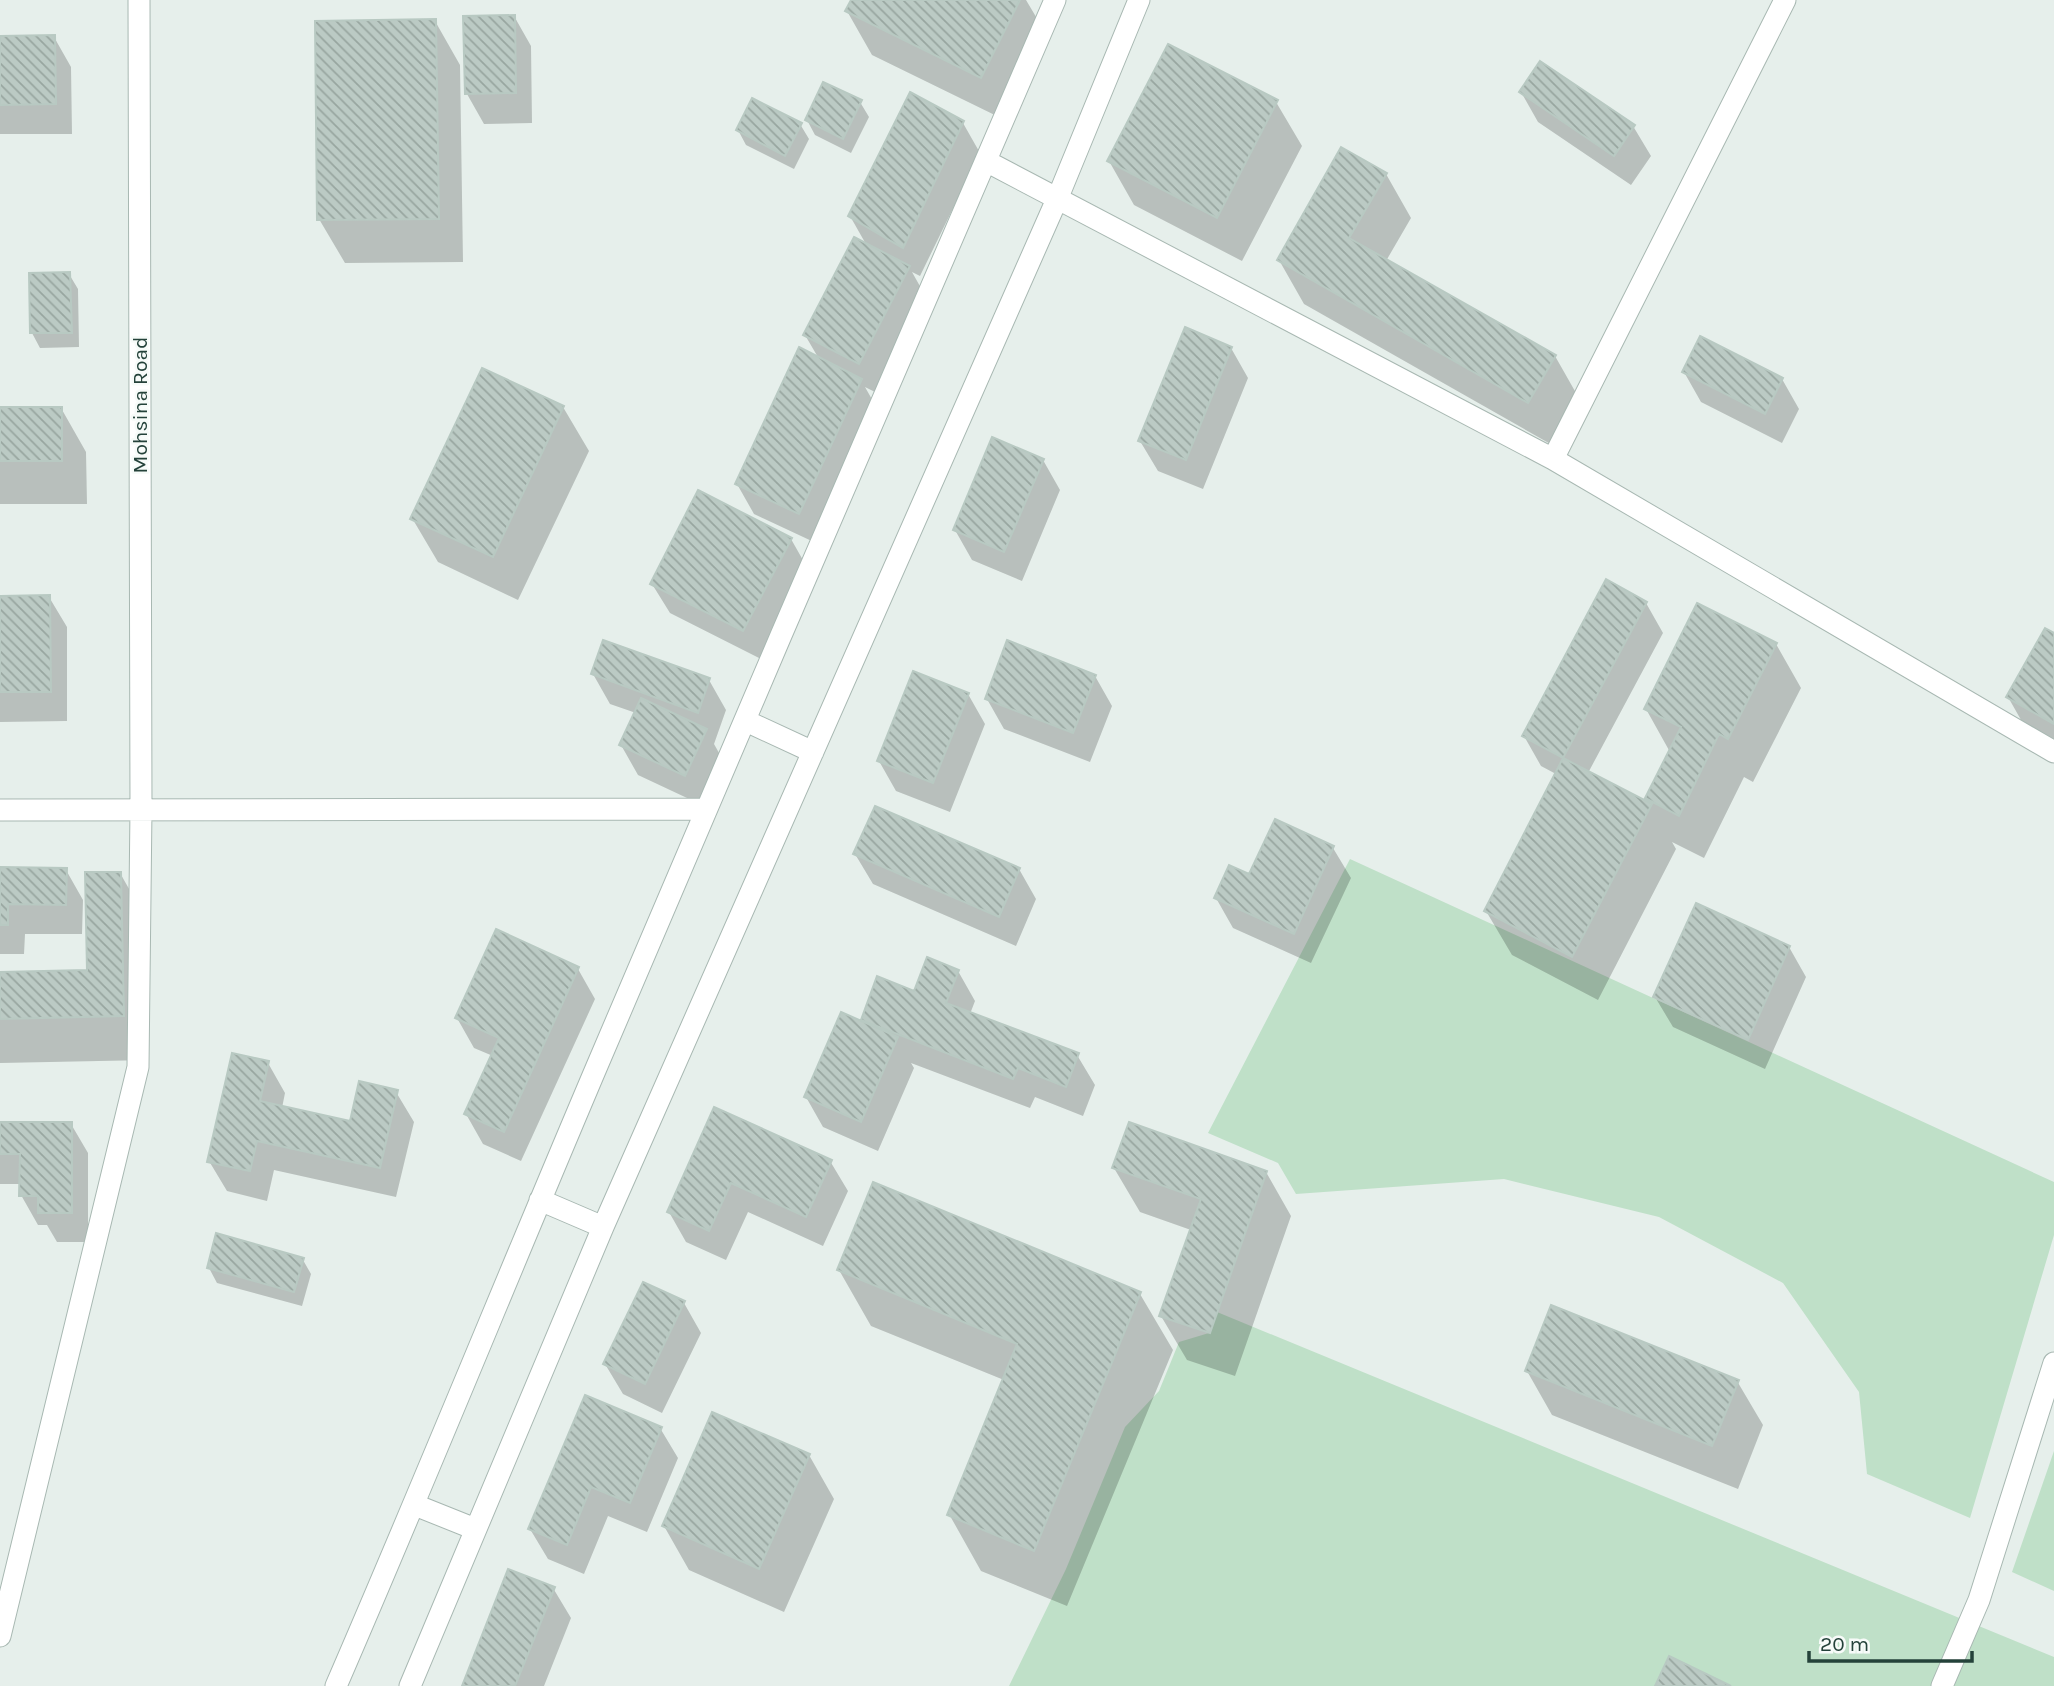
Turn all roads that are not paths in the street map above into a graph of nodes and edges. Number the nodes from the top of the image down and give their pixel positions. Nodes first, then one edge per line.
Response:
1 (139, 0) edge
2 (1055, 0) edge
3 (1139, 0) edge
4 (1785, 0) edge
5 (986, 161) junction
6 (1058, 197) junction
7 (1553, 459) junction
8 (746, 721) junction
9 (813, 751) junction
10 (2054, 752) edge
11 (141, 809) junction
12 (706, 809) junction
13 (0, 810) edge
14 (540, 1200) junction
15 (603, 1227) junction
16 (2054, 1363) edge
17 (415, 1505) junction
18 (475, 1529) junction
19 (0, 1636) edge
20 (336, 1686) edge
21 (410, 1686) edge
22 (1942, 1686) edge

1 - 11 street, Mohsina Road
2 - 5 street
3 - 6 street
4 - 7 street
5 - 6 street
5 - 8 street
6 - 7 street
6 - 9 street
7 - 10 street
8 - 9 street
8 - 12 street
9 - 15 street
11 - 12 street
11 - 13 street
11 - 19 street, Mohsina Road
12 - 14 street
14 - 15 street
14 - 17 street
15 - 18 street
16 - 22 street
17 - 18 street
17 - 20 street
18 - 21 street

